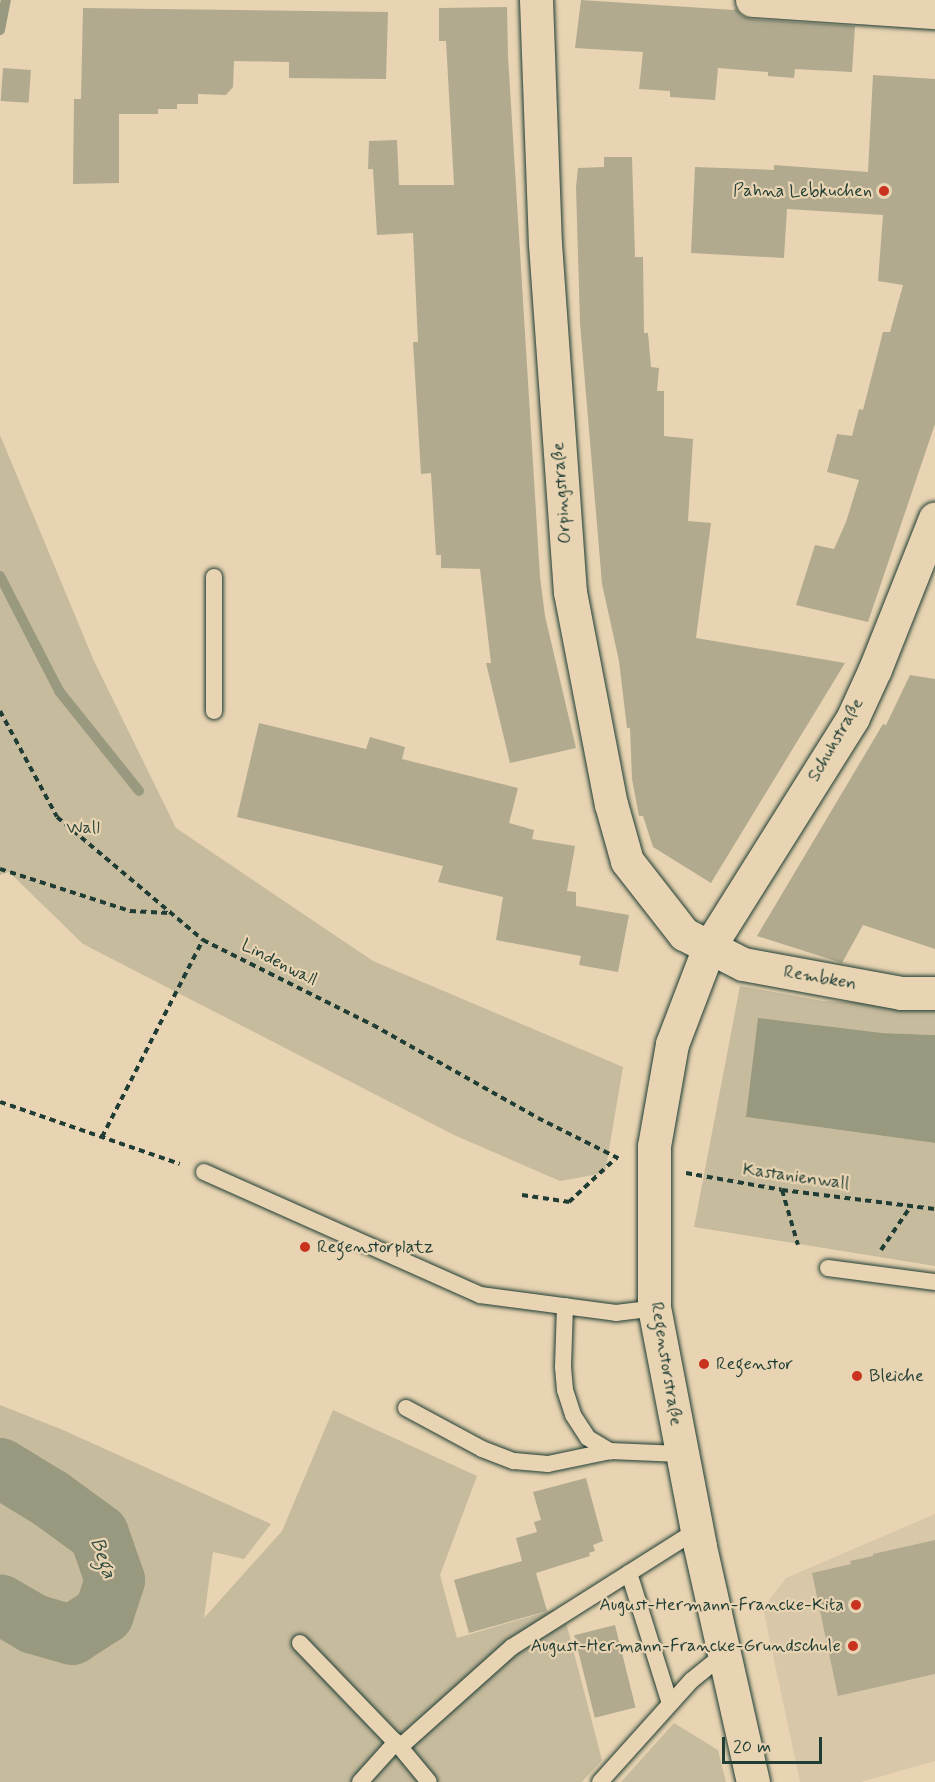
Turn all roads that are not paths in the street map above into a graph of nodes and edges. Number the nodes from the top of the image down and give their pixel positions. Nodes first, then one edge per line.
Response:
1 (536, 0) edge
2 (752, 0) edge
3 (935, 12) edge
4 (935, 518) edge
5 (214, 577) dead end
6 (214, 711) dead end
7 (709, 947) junction
8 (935, 993) edge
9 (204, 1172) road end
10 (828, 1268) dead end
11 (935, 1282) edge
12 (565, 1306) junction
13 (654, 1308) junction
14 (406, 1408) dead end
15 (610, 1451) junction
16 (681, 1454) junction
17 (697, 1530) junction
18 (629, 1573) junction
19 (300, 1643) dead end
20 (723, 1655) junction
21 (670, 1704) junction
22 (398, 1745) junction
23 (360, 1782) edge
24 (429, 1782) edge
25 (600, 1782) edge
26 (753, 1782) edge

1 - 7 street, Orpingstraße
2 - 3 street
4 - 7 street, Schuhstraße
5 - 6 lane
7 - 8 street, Rembken
7 - 13 street, Regenstorstraße
9 - 12 lane
10 - 11 lane
12 - 13 lane
12 - 15 lane
13 - 16 street, Regenstorstraße
14 - 15 lane
15 - 16 lane
16 - 17 street, Regenstorstraße
17 - 18 lane
17 - 20 street, Regenstorstraße
18 - 21 lane
18 - 22 lane
19 - 22 lane
20 - 21 lane
20 - 26 street, Regenstorstraße
21 - 25 lane
22 - 23 lane
22 - 24 lane

